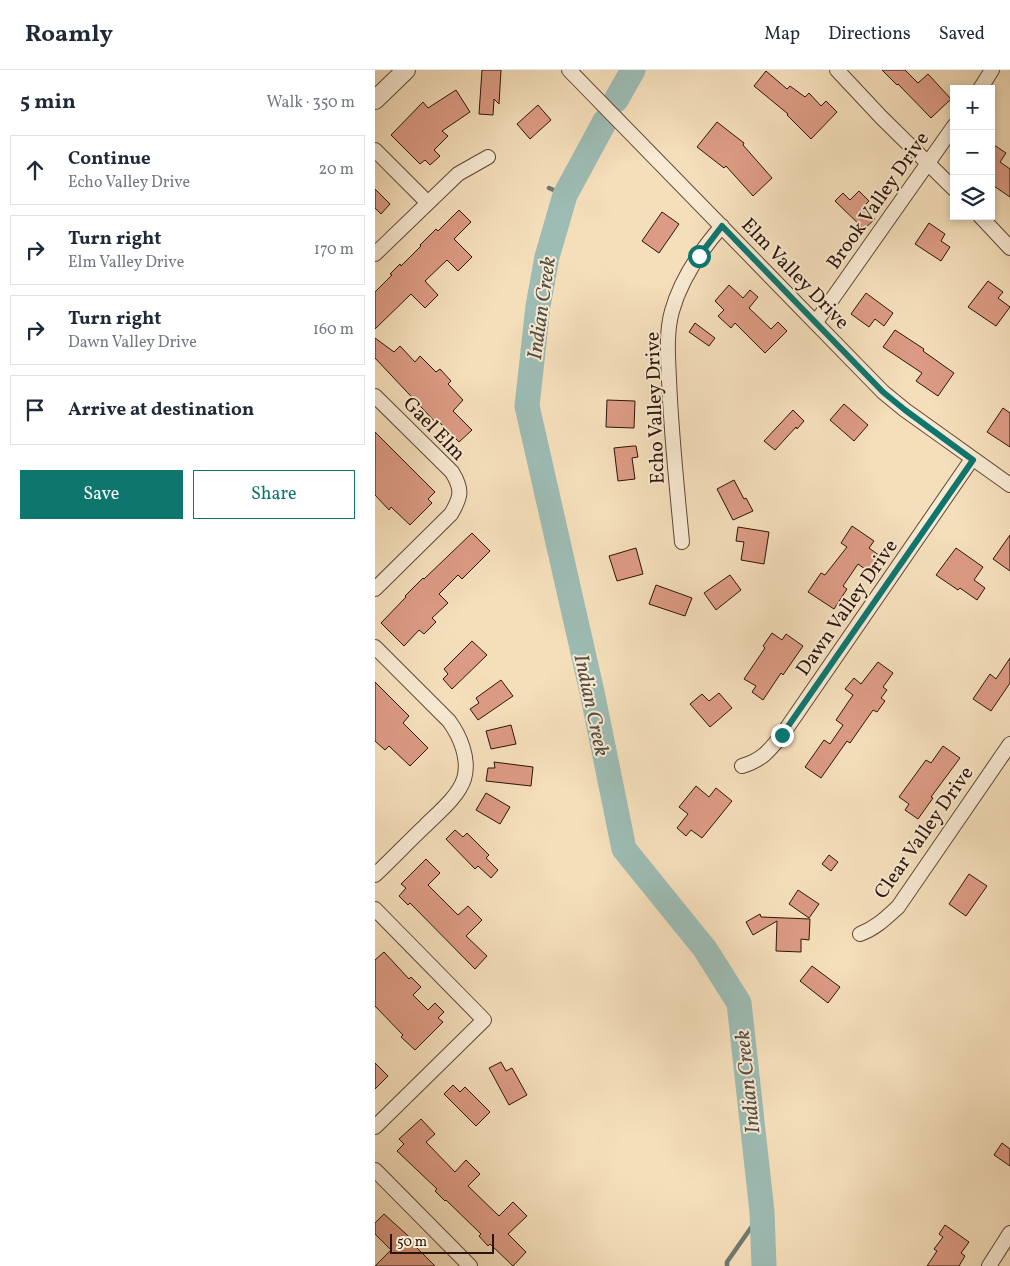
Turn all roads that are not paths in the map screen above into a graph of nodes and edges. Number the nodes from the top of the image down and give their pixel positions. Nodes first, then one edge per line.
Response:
1 (405, 70) edge
2 (569, 70) edge
3 (837, 70) edge
4 (992, 70) edge
5 (982, 85) edge
6 (375, 100) edge
7 (951, 130) edge
8 (375, 150) edge
9 (488, 157) dead end
10 (928, 163) junction
11 (950, 185) edge
12 (427, 202) junction
13 (984, 220) edge
14 (722, 226) junction
15 (1010, 248) edge
16 (375, 254) edge
17 (816, 322) junction
18 (375, 396) edge
19 (973, 460) junction
20 (1010, 485) edge
21 (682, 542) dead end
22 (375, 589) edge
23 (375, 647) edge
24 (1010, 744) edge
25 (742, 766) dead end
26 (375, 875) edge
27 (375, 909) edge
28 (860, 934) dead end
29 (375, 1127) edge
30 (375, 1170) edge
31 (1010, 1233) edge
32 (470, 1266) edge
33 (989, 1266) edge

1 - 6 street
2 - 14 street, Elm Valley Drive
3 - 10 street
4 - 5 street
7 - 10 street, Brook Valley Drive
8 - 12 street
9 - 12 street
10 - 11 street
10 - 17 street, Brook Valley Drive
12 - 16 street
13 - 15 street
14 - 17 street, Elm Valley Drive
14 - 21 street, Echo Valley Drive
17 - 19 street, Elm Valley Drive
18 - 22 street, Gael Elm
19 - 20 street, Elm Valley Drive
19 - 25 street, Dawn Valley Drive
23 - 26 street
24 - 28 street, Clear Valley Drive
27 - 29 street
30 - 32 street
31 - 33 street

